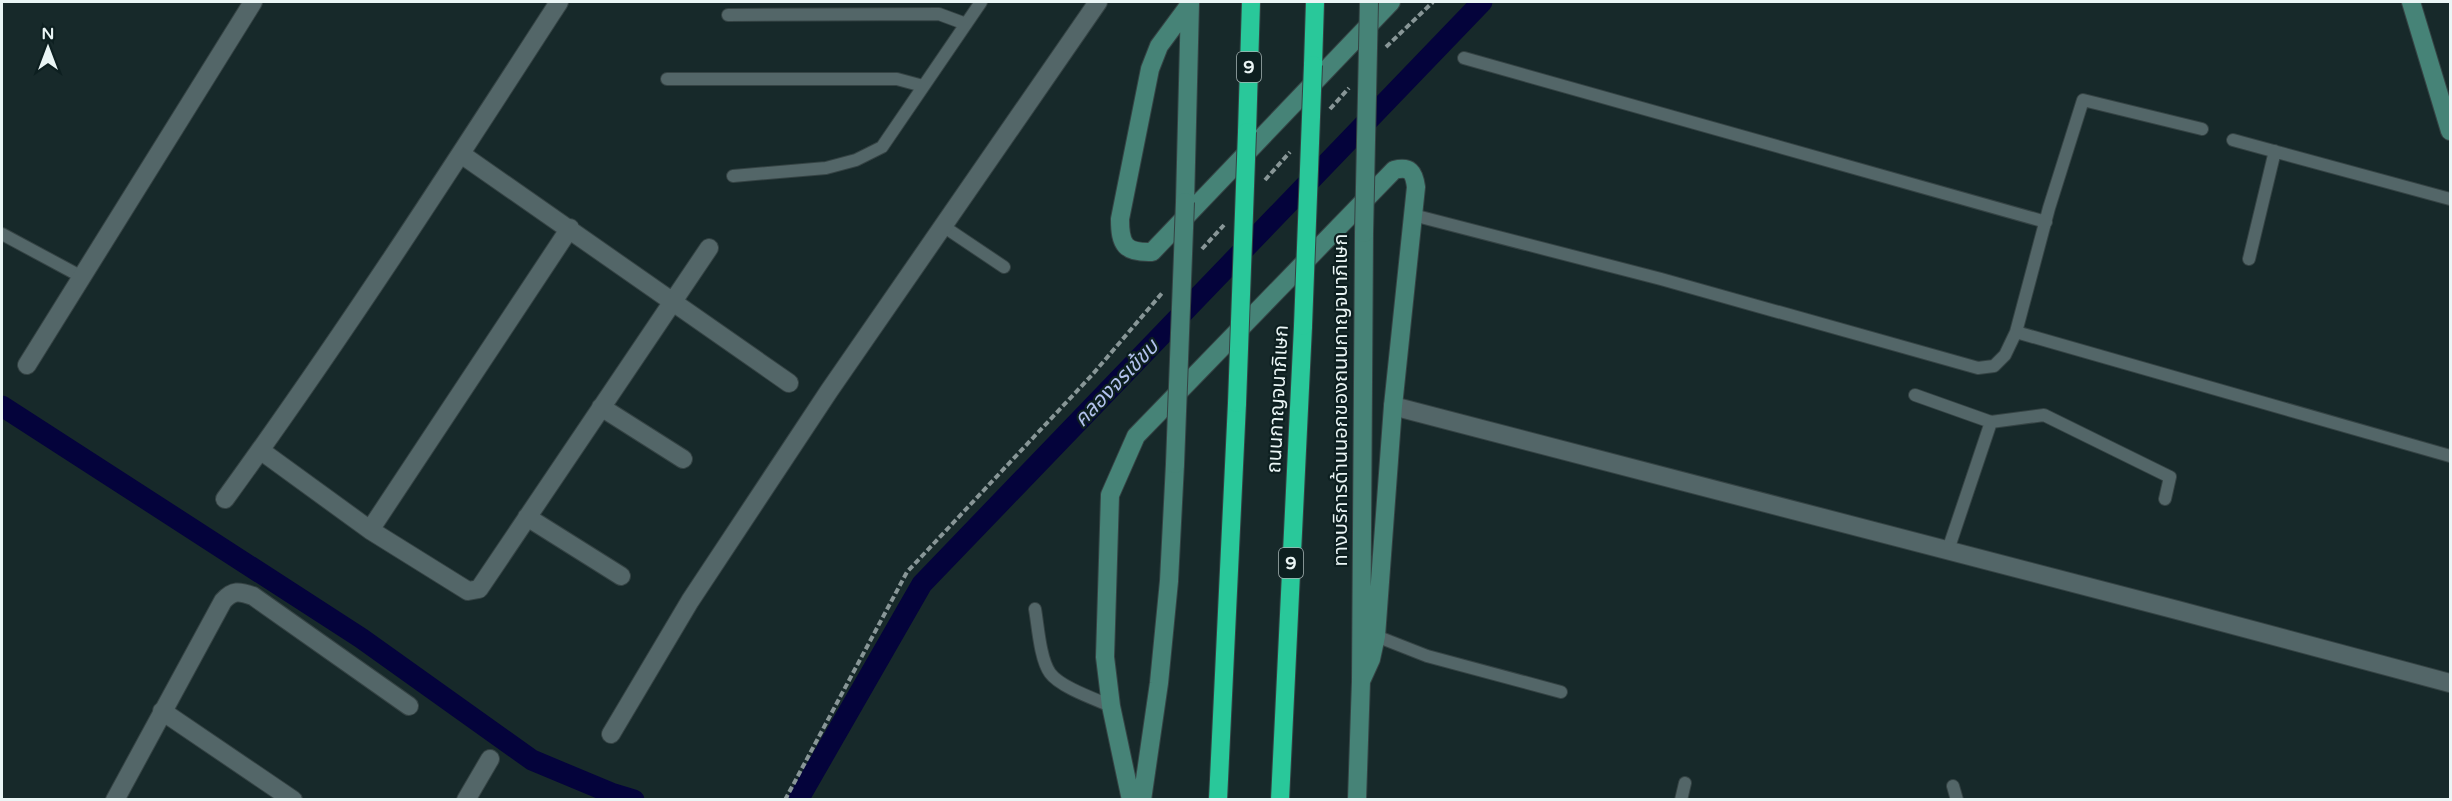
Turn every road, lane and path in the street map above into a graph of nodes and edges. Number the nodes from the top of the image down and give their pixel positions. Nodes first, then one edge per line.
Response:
1 (253, 2) edge
2 (559, 2) edge
3 (981, 2) edge
4 (1098, 2) edge
5 (1251, 2) edge
6 (1315, 2) edge
7 (1369, 2) edge
8 (1392, 2) edge
9 (1433, 2) edge
10 (2412, 2) edge
11 (1190, 3) edge
12 (728, 15) dead end
13 (966, 24) junction
14 (1379, 55) dead end
15 (1464, 58) dead end
16 (667, 79) dead end
17 (1355, 81) dead end
18 (923, 87) junction
19 (1324, 115) dead end
20 (2202, 129) dead end
21 (2451, 131) edge
22 (2233, 140) dead end
23 (1293, 149) dead end
24 (2275, 151) junction
25 (461, 154) junction
26 (733, 176) dead end
27 (1262, 184) dead end
28 (2451, 199) edge
29 (1413, 215) junction
30 (1230, 218) dead end
31 (2046, 222) junction
32 (943, 226) junction
33 (570, 228) junction
34 (2, 234) edge
35 (709, 248) dead end
36 (1199, 253) dead end
37 (2249, 259) dead end
38 (1004, 267) dead end
39 (82, 277) junction
40 (1167, 287) dead end
41 (672, 300) junction
42 (2016, 332) junction
43 (27, 365) dead end
44 (789, 383) dead end
45 (1915, 395) dead end
46 (1393, 406) junction
47 (601, 407) junction
48 (1991, 422) junction
49 (260, 450) junction
50 (2451, 456) edge
51 (683, 459) dead end
52 (225, 499) dead end
53 (2165, 500) dead end
54 (527, 517) junction
55 (370, 530) junction
56 (1948, 550) junction
57 (621, 576) dead end
58 (1035, 609) dead end
59 (1376, 636) junction
60 (1361, 681) junction
61 (2451, 684) edge
62 (1561, 692) dead end
63 (409, 706) dead end
64 (1111, 706) junction
65 (162, 711) junction
66 (611, 734) dead end
67 (490, 759) dead end
68 (1685, 783) dead end
69 (1953, 786) dead end
70 (115, 800) edge
71 (293, 800) edge
72 (466, 800) edge
73 (785, 800) edge
74 (1131, 800) edge
75 (1142, 800) edge
76 (1218, 800) edge
77 (1280, 800) edge
78 (1357, 800) edge
79 (1681, 800) edge
80 (1956, 800) edge

1 - 39 street
2 - 25 street
3 - 13 lane
4 - 32 street
5 - 76 highway, ถนนกาญจนาภิเษก / 9, bridge
6 - 77 highway, ถนนกาญจนาภิเษก / 9, bridge
7 - 60 main road, ทางบริการด้านนอกของถนนกาญจนาภิเษก, bridge
8 - 11 main road
9 - 14 path
10 - 21 main road
11 - 75 main road, bridge
12 - 13 lane
13 - 18 lane
15 - 31 lane
16 - 18 lane
17 - 19 path
18 - 26 lane
20 - 31 lane
22 - 24 lane
23 - 27 path
24 - 28 lane
24 - 37 lane
25 - 33 street
25 - 49 street
29 - 42 lane
29 - 46 main road
29 - 64 main road
30 - 36 path
31 - 42 lane
32 - 38 lane
32 - 66 street
33 - 41 street
33 - 55 street
34 - 39 lane
35 - 41 street
39 - 43 street
40 - 73 path
41 - 44 street
41 - 47 street
42 - 50 lane
45 - 48 lane
46 - 56 street
46 - 59 main road
47 - 51 street
47 - 54 street
48 - 53 lane
48 - 56 lane
49 - 52 street
49 - 55 street
54 - 55 street
54 - 57 street
56 - 61 street
58 - 64 lane
59 - 60 main road
59 - 62 lane
60 - 78 main road, ทางบริการด้านนอกของถนนกาญจนาภิเษก
63 - 65 street
64 - 74 main road
65 - 70 street
65 - 71 street
67 - 72 street
68 - 79 lane
69 - 80 lane

